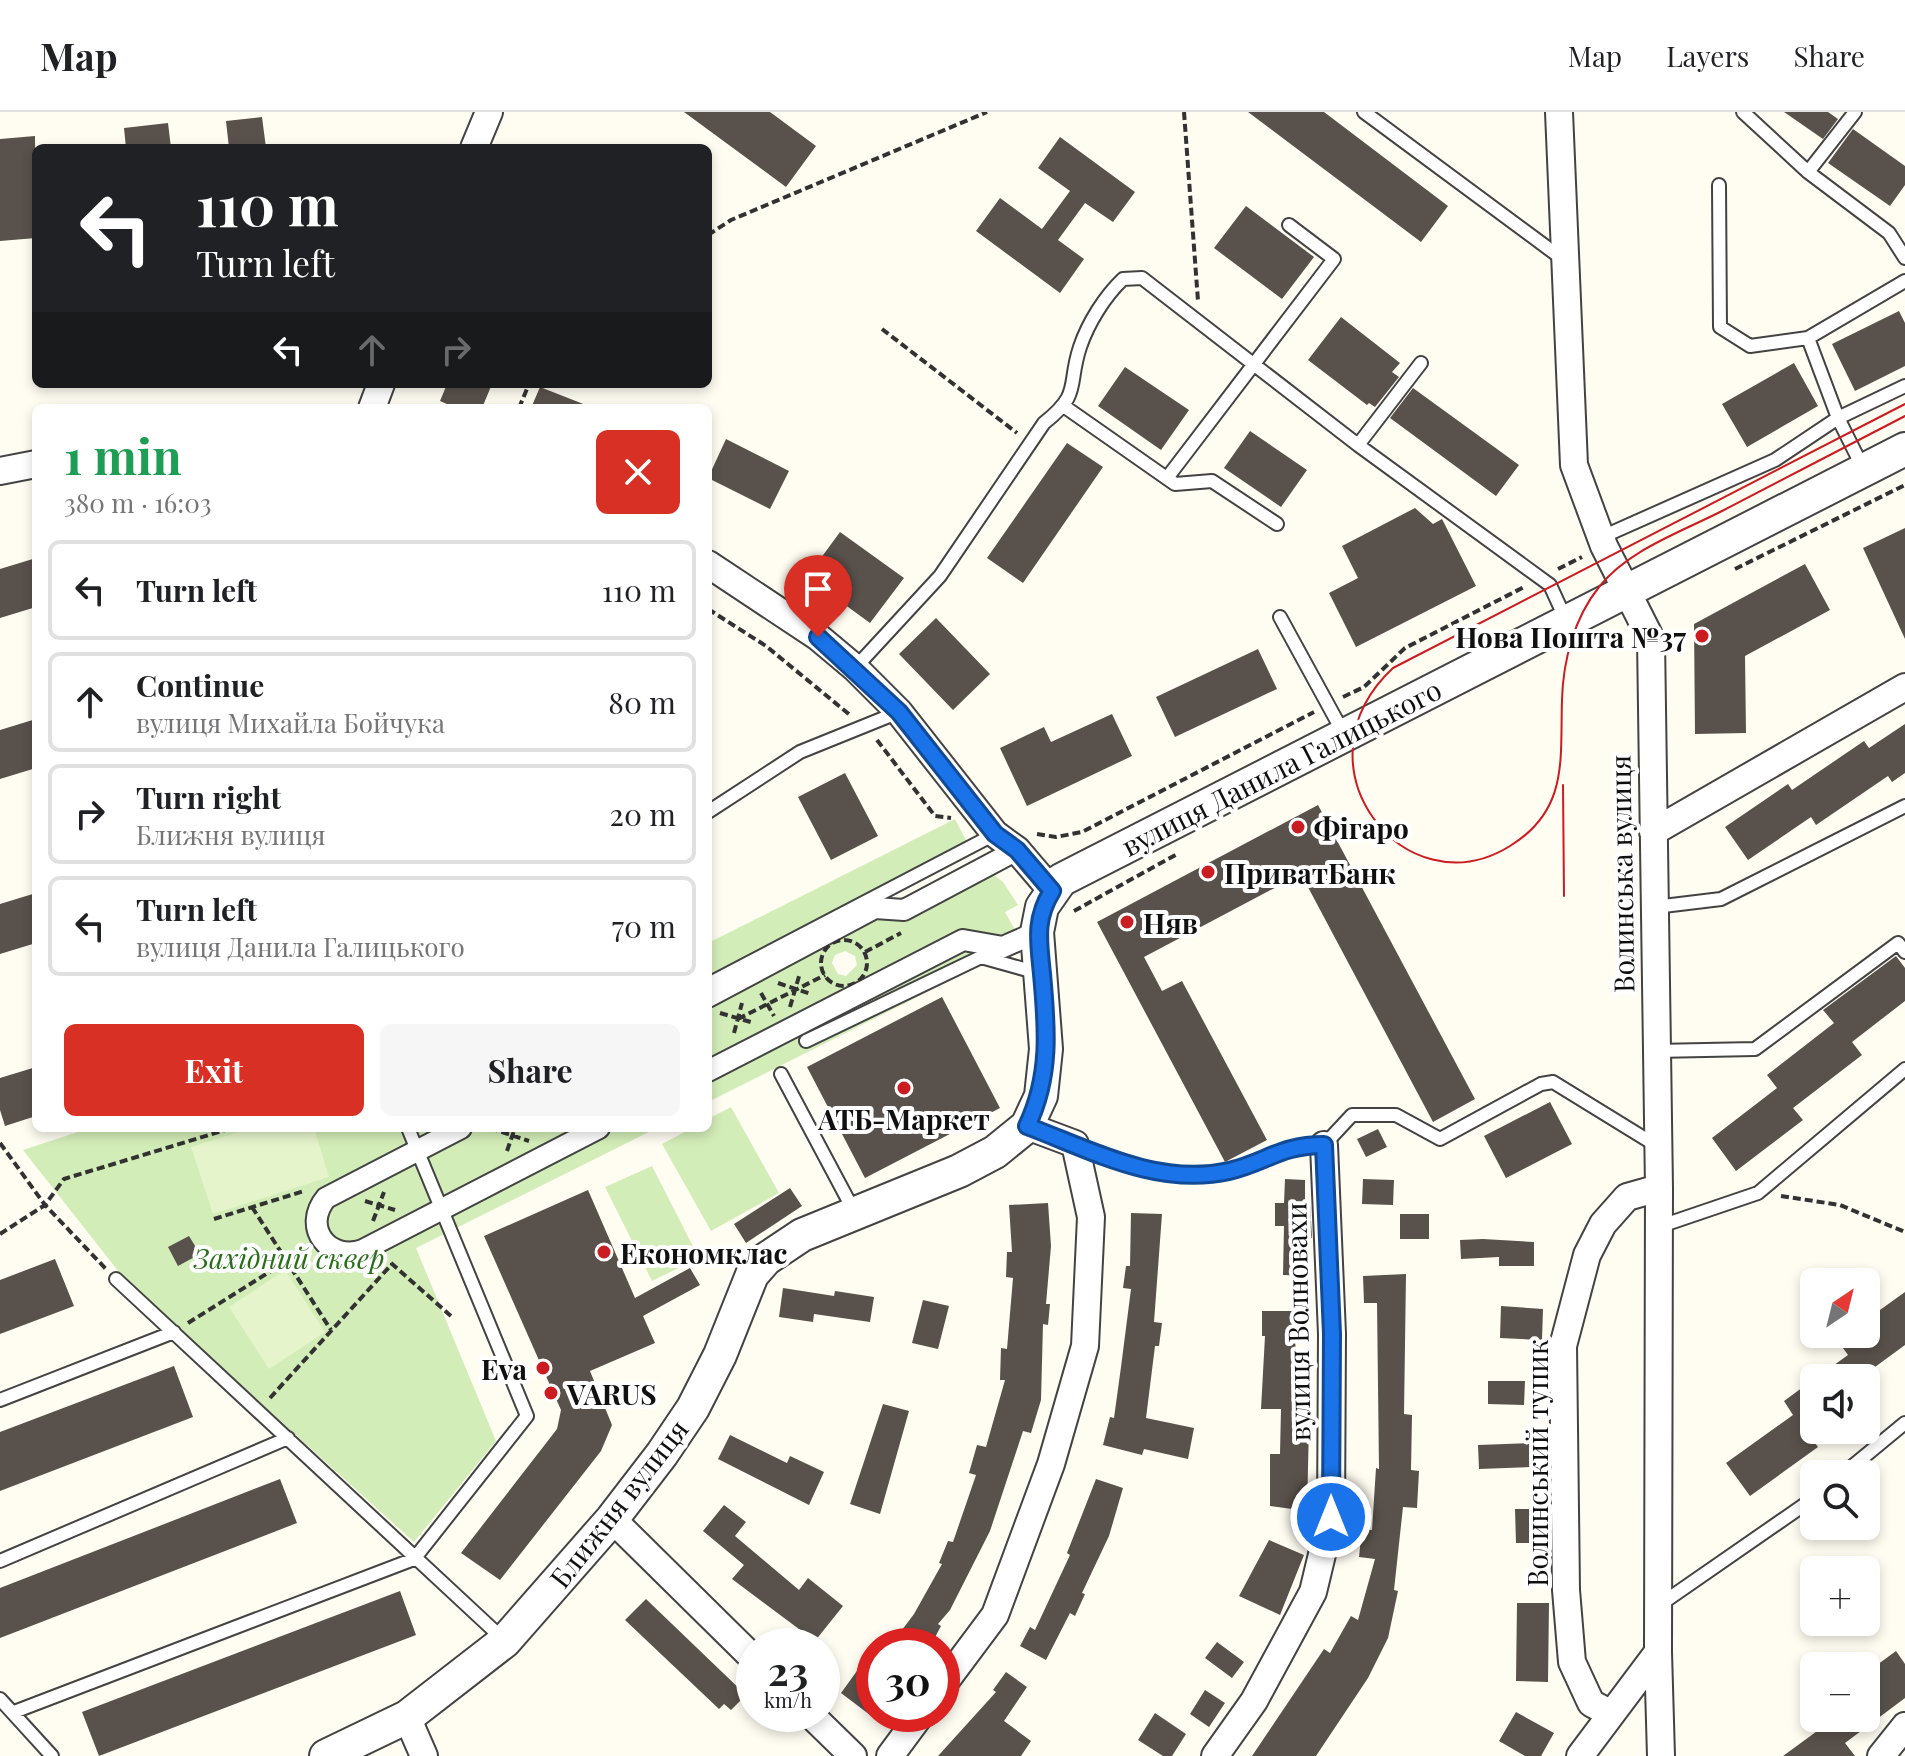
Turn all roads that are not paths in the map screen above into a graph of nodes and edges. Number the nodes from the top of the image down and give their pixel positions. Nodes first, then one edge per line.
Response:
1 (489, 112) edge
2 (1364, 112) edge
3 (1559, 112) edge
4 (1743, 112) edge
5 (1855, 112) edge
6 (476, 144) edge
7 (1808, 172) junction
8 (1719, 185) dead end
9 (1289, 225) dead end
10 (1905, 258) edge
11 (1568, 263) junction
12 (1905, 281) edge
13 (1808, 338) junction
14 (1421, 363) dead end
15 (1254, 365) junction
16 (1905, 386) edge
17 (1065, 407) junction
18 (1838, 418) junction
19 (1358, 445) junction
20 (1905, 449) edge
21 (32, 465) edge
22 (1864, 470) junction
23 (0, 471) edge
24 (1167, 478) junction
25 (1277, 524) dead end
26 (1603, 542) junction
27 (712, 567) edge
28 (1627, 590) junction
29 (1280, 617) dead end
30 (1567, 621) junction
31 (855, 668) junction
32 (1905, 687) edge
33 (899, 712) junction
34 (1344, 734) junction
35 (1905, 806) edge
36 (712, 809) edge
37 (991, 829) junction
38 (1653, 832) junction
39 (1024, 840) junction
40 (1052, 891) junction
41 (1653, 908) junction
42 (1037, 932) junction
43 (1905, 952) edge
44 (1042, 974) junction
45 (712, 982) edge
46 (712, 995) edge
47 (806, 1041) dead end
48 (1655, 1051) junction
49 (717, 1067) edge
50 (1905, 1069) edge
51 (781, 1074) dead end
52 (1027, 1126) junction
53 (441, 1132) edge
54 (591, 1132) edge
55 (411, 1138) edge
56 (1075, 1144) junction
57 (1324, 1145) junction
58 (1657, 1146) junction
59 (1659, 1188) junction
60 (433, 1214) junction
61 (855, 1214) junction
62 (1658, 1227) junction
63 (116, 1279) road end
64 (174, 1332) junction
65 (0, 1400) edge
66 (1905, 1423) edge
67 (288, 1438) junction
68 (1860, 1460) edge
69 (1800, 1508) edge
70 (612, 1519) junction
71 (414, 1559) junction
72 (0, 1561) edge
73 (1661, 1604) junction
74 (505, 1641) junction
75 (736, 1641) edge
76 (1658, 1652) junction
77 (960, 1662) edge
78 (0, 1699) edge
79 (14, 1712) junction
80 (1611, 1714) junction
81 (407, 1717) junction
82 (1905, 1726) edge
83 (828, 1732) edge
84 (908, 1732) edge
85 (52, 1756) edge
86 (326, 1756) edge
87 (424, 1756) edge
88 (853, 1756) edge
89 (890, 1756) edge
90 (1215, 1756) edge
91 (1580, 1756) edge
92 (1661, 1756) edge
93 (1881, 1756) edge

1 - 6 street
2 - 11 lane
3 - 11 street, Волинська вулиця
4 - 7 lane
5 - 7 lane
7 - 10 lane
8 - 13 lane
9 - 15 lane
11 - 26 street, Волинська вулиця
12 - 13 lane
13 - 18 lane
14 - 19 lane
15 - 17 lane
15 - 19 lane
15 - 24 lane
16 - 18 lane
17 - 24 lane
17 - 31 lane
18 - 22 lane
18 - 26 lane
19 - 30 lane
20 - 22 street, вулиця Данила Галицького
21 - 23 street
22 - 28 street, вулиця Данила Галицького
24 - 25 lane
26 - 28 street, Волинська вулиця
27 - 31 street
28 - 30 street, вулиця Данила Галицького
28 - 38 street, Волинська вулиця
29 - 34 lane
30 - 34 street, вулиця Данила Галицького
31 - 33 street
32 - 38 street
33 - 36 lane
33 - 37 street
34 - 40 street, вулиця Данила Галицького
35 - 41 lane
37 - 39 street
37 - 45 lane
38 - 41 street, Волинська вулиця
39 - 40 street
39 - 46 street
40 - 42 street, Ближня вулиця
41 - 48 street, Волинська вулиця
42 - 44 street, Ближня вулиця
42 - 49 street
43 - 48 lane
44 - 47 lane
44 - 52 street, Ближня вулиця
48 - 58 street, Волинська вулиця
50 - 62 lane
51 - 61 lane
52 - 56 street
52 - 61 street, Ближня вулиця
53 - 55 street
54 - 60 street
55 - 60 lane
55 - 60 street
56 - 57 lane
56 - 77 street
57 - 58 lane
57 - 90 street, вулиця Волновахи
58 - 59 street, Волинська вулиця
59 - 62 street, Волинська вулиця
59 - 80 street, Волинський тупик
60 - 71 lane
61 - 70 street, Ближня вулиця
62 - 73 street, Волинська вулиця
63 - 64 lane
64 - 65 lane
64 - 67 lane
66 - 68 lane
67 - 71 lane
67 - 72 lane
69 - 73 lane
70 - 74 street, Ближня вулиця
70 - 75 street
71 - 74 lane
71 - 79 lane
73 - 76 street, Волинська вулиця
74 - 81 street, Ближня вулиця
76 - 80 street
76 - 92 street, Волинська вулиця
78 - 79 lane
79 - 85 lane
80 - 91 street
81 - 86 street, Ближня вулиця
81 - 87 street
82 - 93 street
83 - 88 street
84 - 89 street

